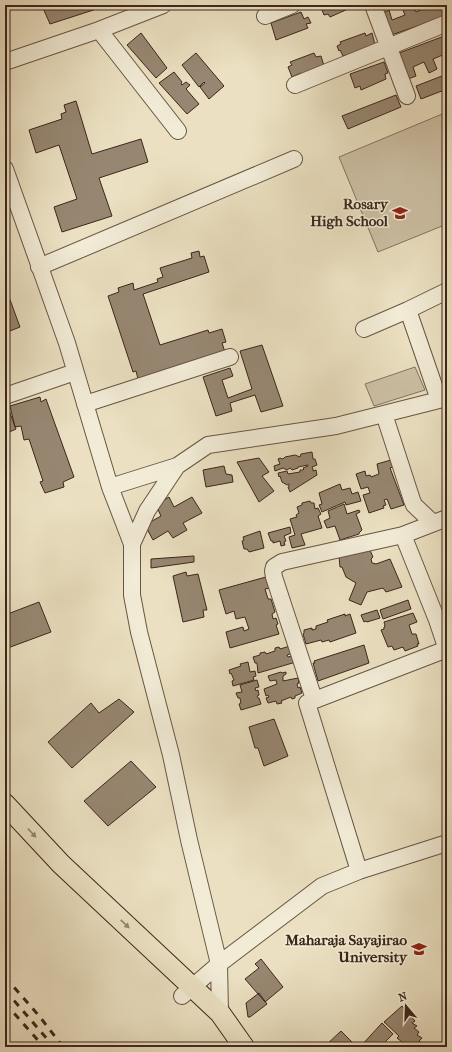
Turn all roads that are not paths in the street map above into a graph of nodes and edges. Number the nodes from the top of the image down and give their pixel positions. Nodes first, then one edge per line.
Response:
1 (163, 5) edge
2 (292, 5) edge
3 (373, 5) edge
4 (265, 16) dead end
5 (447, 23) edge
6 (99, 30) junction
7 (389, 47) junction
8 (5, 62) edge
9 (295, 86) dead end
10 (407, 96) dead end
11 (178, 131) dead end
12 (294, 159) dead end
13 (5, 170) edge
14 (10, 204) edge
15 (39, 267) junction
16 (447, 291) edge
17 (408, 310) junction
18 (364, 329) dead end
19 (230, 357) dead end
20 (75, 372) junction
21 (5, 396) edge
22 (443, 398) edge
23 (85, 404) junction
24 (384, 414) junction
25 (177, 466) junction
26 (110, 487) junction
27 (440, 521) edge
28 (403, 535) junction
29 (132, 544) junction
30 (447, 649) edge
31 (314, 699) junction
32 (5, 804) edge
33 (5, 824) edge
34 (447, 843) edge
35 (359, 871) junction
36 (219, 964) junction
37 (187, 991) junction
38 (220, 1013) junction
39 (228, 1047) edge
40 (244, 1047) edge

1 - 6 street
2 - 4 street
3 - 7 street
5 - 7 street
6 - 8 street
6 - 11 street
7 - 9 street
7 - 10 street
12 - 15 street
13 - 14 street
14 - 15 street
15 - 20 street
16 - 17 street
17 - 18 street
17 - 22 street
19 - 23 street
20 - 21 street
20 - 23 street
22 - 24 street
23 - 26 street
24 - 25 street
24 - 27 street
25 - 26 street
25 - 29 street
26 - 29 street
27 - 28 street
28 - 30 street
28 - 31 street
29 - 36 street
30 - 31 street
31 - 35 street
32 -> 37 main road
33 - 37 main road
34 - 35 street
35 - 36 street
36 - 37 street
36 - 38 street
37 - 38 main road
37 - 39 main road
38 - 40 main road

